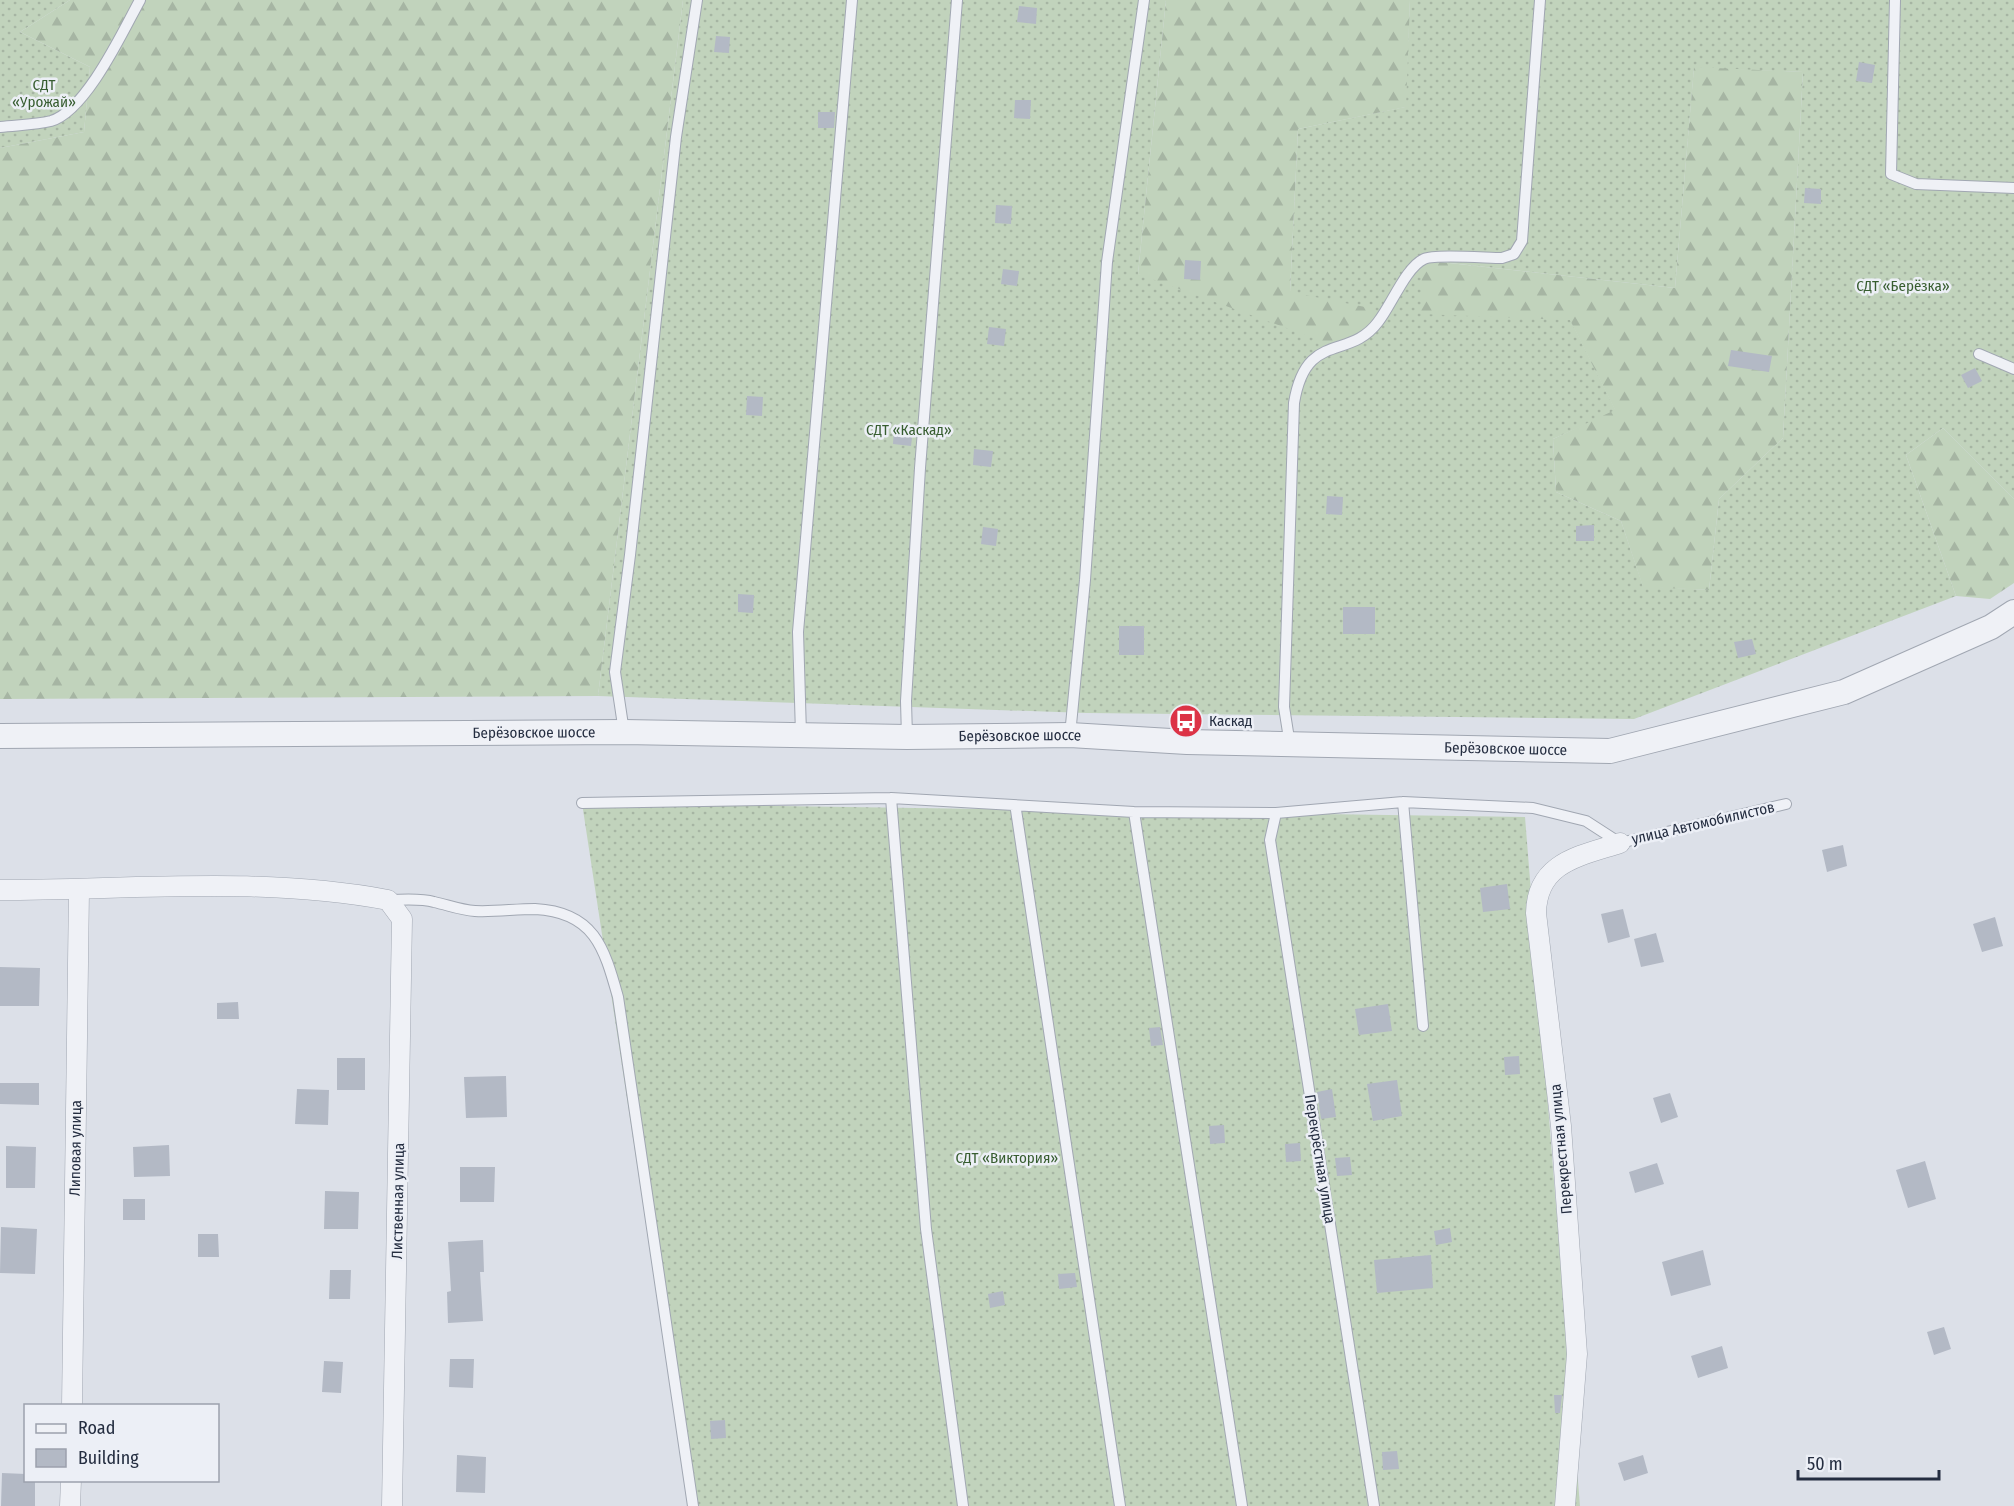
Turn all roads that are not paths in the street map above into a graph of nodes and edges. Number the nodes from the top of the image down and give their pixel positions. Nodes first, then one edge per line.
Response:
1 (140, 0) edge
2 (697, 0) edge
3 (852, 0) edge
4 (957, 0) edge
5 (1144, 0) edge
6 (1540, 0) edge
7 (1895, 0) edge
8 (0, 127) edge
9 (2014, 188) edge
10 (1978, 354) dead end
11 (2014, 369) edge
12 (2014, 612) edge
13 (624, 732) junction
14 (801, 734) junction
15 (1070, 735) junction
16 (0, 736) edge
17 (907, 737) junction
18 (1290, 745) junction
19 (891, 798) junction
20 (1403, 802) junction
21 (582, 803) dead end
22 (1786, 804) dead end
23 (1016, 810) dead end
24 (1134, 812) junction
25 (1276, 813) junction
26 (1620, 843) junction
27 (0, 890) edge
28 (79, 890) junction
29 (388, 900) junction
30 (1423, 1026) dead end
31 (72, 1404) edge
32 (70, 1482) edge
33 (70, 1506) edge
34 (392, 1506) edge
35 (693, 1506) edge
36 (963, 1506) edge
37 (1120, 1506) edge
38 (1242, 1506) edge
39 (1374, 1506) edge
40 (1565, 1506) edge

1 - 8 lane
2 - 13 lane
3 - 14 lane
4 - 17 lane
5 - 15 lane
6 - 18 lane
7 - 9 lane
10 - 11 lane
12 - 18 street, Берёзовское шоссе
13 - 14 street, Берёзовское шоссе
13 - 16 street, Берёзовское шоссе
14 - 17 street, Берёзовское шоссе
15 - 17 street, Берёзовское шоссе
15 - 18 street, Берёзовское шоссе
19 - 21 lane
19 - 24 lane
19 - 36 lane
20 - 25 lane
20 - 26 lane
20 - 30 lane
22 - 26 lane, улица Автомобилистов
23 - 37 lane
24 - 25 lane
24 - 38 lane
25 - 39 lane, Перекрёстная улица
26 - 40 street, Перекрестная улица
27 - 28 street
28 - 29 street
28 - 31 street, Липовая улица
29 - 34 street, Лиственная улица
29 - 35 lane
32 - 33 street

